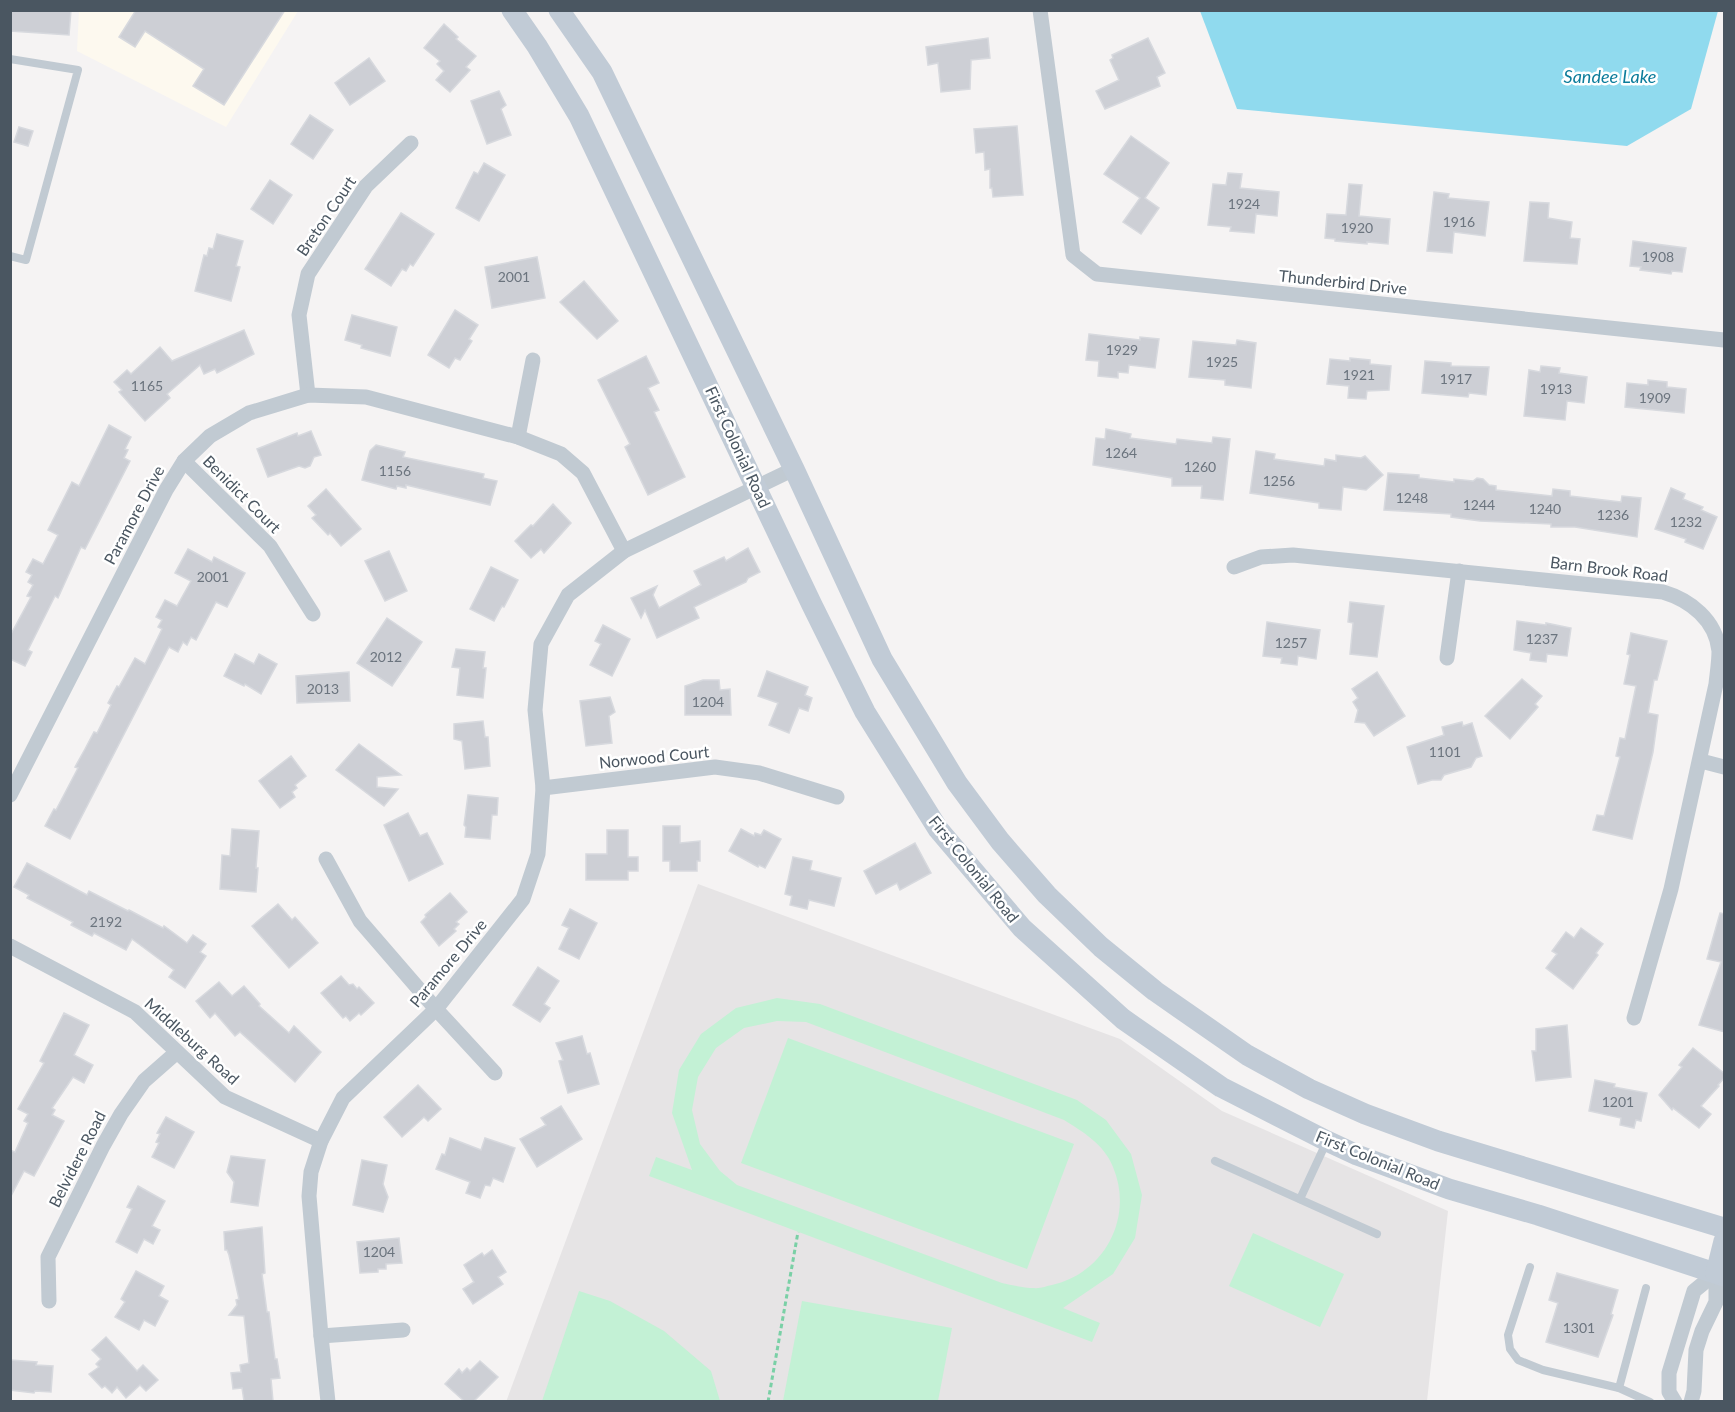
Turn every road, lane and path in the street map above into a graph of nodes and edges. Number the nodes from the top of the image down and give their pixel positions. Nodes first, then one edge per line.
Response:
1 (512, 10) edge
2 (559, 10) edge
3 (1040, 10) edge
4 (10, 59) edge
5 (411, 143) dead end
6 (10, 256) edge
7 (1725, 340) edge
8 (533, 360) dead end
9 (308, 395) junction
10 (518, 437) junction
11 (184, 462) junction
12 (794, 468) junction
13 (757, 487) junction
14 (624, 551) junction
15 (1234, 567) dead end
16 (1459, 571) junction
17 (313, 614) dead end
18 (1447, 658) dead end
19 (1701, 761) junction
20 (1725, 767) edge
21 (543, 788) junction
22 (10, 795) edge
23 (837, 797) dead end
24 (326, 860) dead end
25 (10, 946) edge
26 (436, 1009) junction
27 (1635, 1018) dead end
28 (177, 1052) junction
29 (495, 1073) dead end
30 (321, 1141) junction
31 (1326, 1141) junction
32 (1215, 1161) dead end
33 (1300, 1199) junction
34 (1725, 1228) edge
35 (798, 1232) dead end
36 (1377, 1234) dead end
37 (1725, 1241) edge
38 (1530, 1267) dead end
39 (1720, 1274) edge
40 (1646, 1288) dead end
41 (49, 1301) dead end
42 (403, 1330) dead end
43 (321, 1336) junction
44 (1618, 1388) junction
45 (328, 1401) edge
46 (768, 1401) edge
47 (1650, 1401) edge
48 (1675, 1401) edge
49 (1691, 1401) edge

1 - 13 main road, First Colonial Road
2 - 12 main road
3 - 7 street, Thunderbird Drive
4 - 6 lane
5 - 9 street, Breton Court
8 - 10 street
9 - 10 street, Paramore Drive
9 - 11 street, Paramore Drive
10 - 14 street, Paramore Drive
11 - 17 street, Benidict Court
11 - 22 street, Paramore Drive
12 - 13 street, Paramore Drive
12 - 34 main road
13 - 14 street, Paramore Drive
13 - 31 main road, First Colonial Road
14 - 21 street, Paramore Drive
15 - 16 street, Barn Brook Road
16 - 18 street
16 - 19 street, Barn Brook Road
19 - 20 street
19 - 27 street, Barn Brook Road
21 - 23 street, Norwood Court
21 - 26 street, Paramore Drive
24 - 26 street
25 - 28 street, Middleburg Road
26 - 29 street
26 - 30 street, Paramore Drive
28 - 30 street, Middleburg Road
28 - 41 street, Belvidere Road
30 - 43 street, Paramore Drive
31 - 33 lane
31 - 39 main road, First Colonial Road
32 - 33 lane
33 - 36 lane
35 - 46 path
37 - 39 main road
38 - 44 lane
39 - 48 street
39 - 49 street
40 - 44 lane
42 - 43 street
43 - 45 street, Paramore Drive
44 - 47 lane

